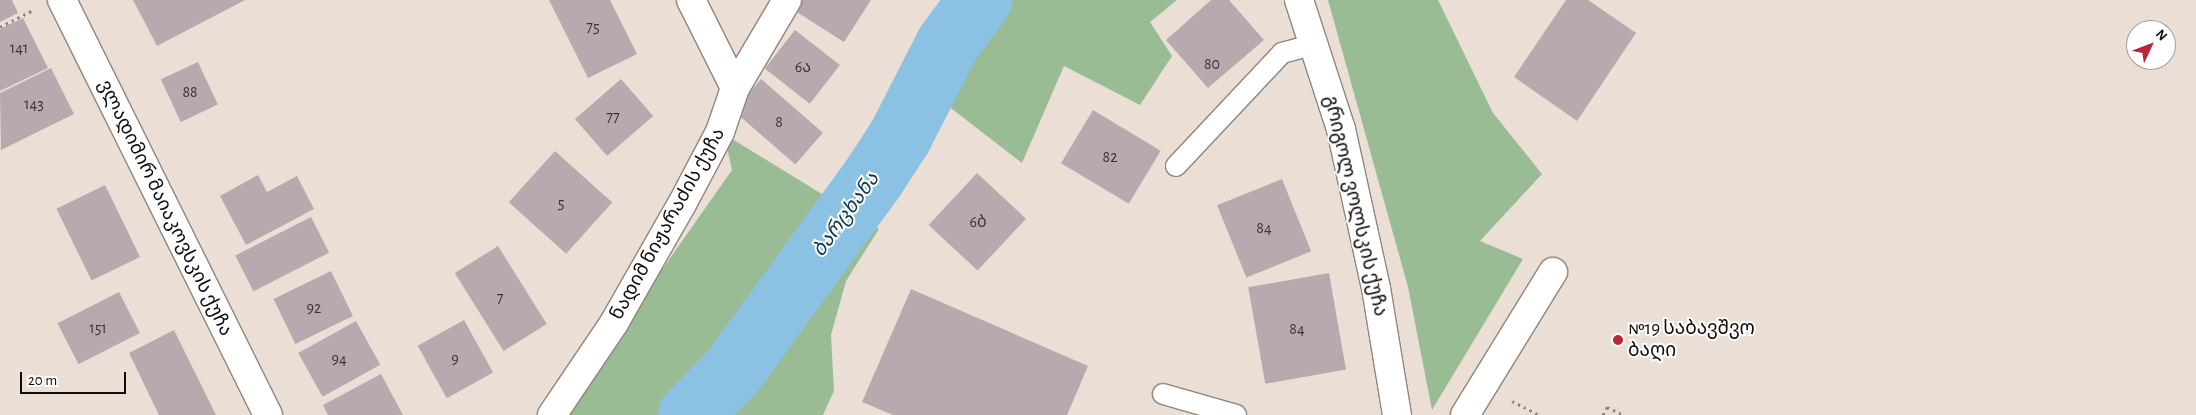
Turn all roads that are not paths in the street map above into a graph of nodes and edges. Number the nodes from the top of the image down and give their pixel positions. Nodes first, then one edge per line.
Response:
1 (691, 0) edge
2 (786, 0) edge
3 (1299, 0) edge
4 (50, 4) edge
5 (1316, 44) junction
6 (735, 88) junction
7 (1176, 166) dead end
8 (1553, 272) dead end
9 (1163, 394) dead end
10 (268, 415) edge
11 (552, 415) edge
12 (1236, 415) edge
13 (1397, 415) edge
14 (1465, 415) edge

1 - 6 street
2 - 6 street, ნადიმ ნიჟარაძის ქუჩა
3 - 5 street, გრიგოლ ვოლსკის ქუჩა
4 - 10 street, ვლადიმირ მაიაკოვსკის ქუჩა
5 - 7 lane
5 - 13 street, გრიგოლ ვოლსკის ქუჩა
6 - 11 street, ნადიმ ნიჟარაძის ქუჩა
8 - 14 street
9 - 12 lane

